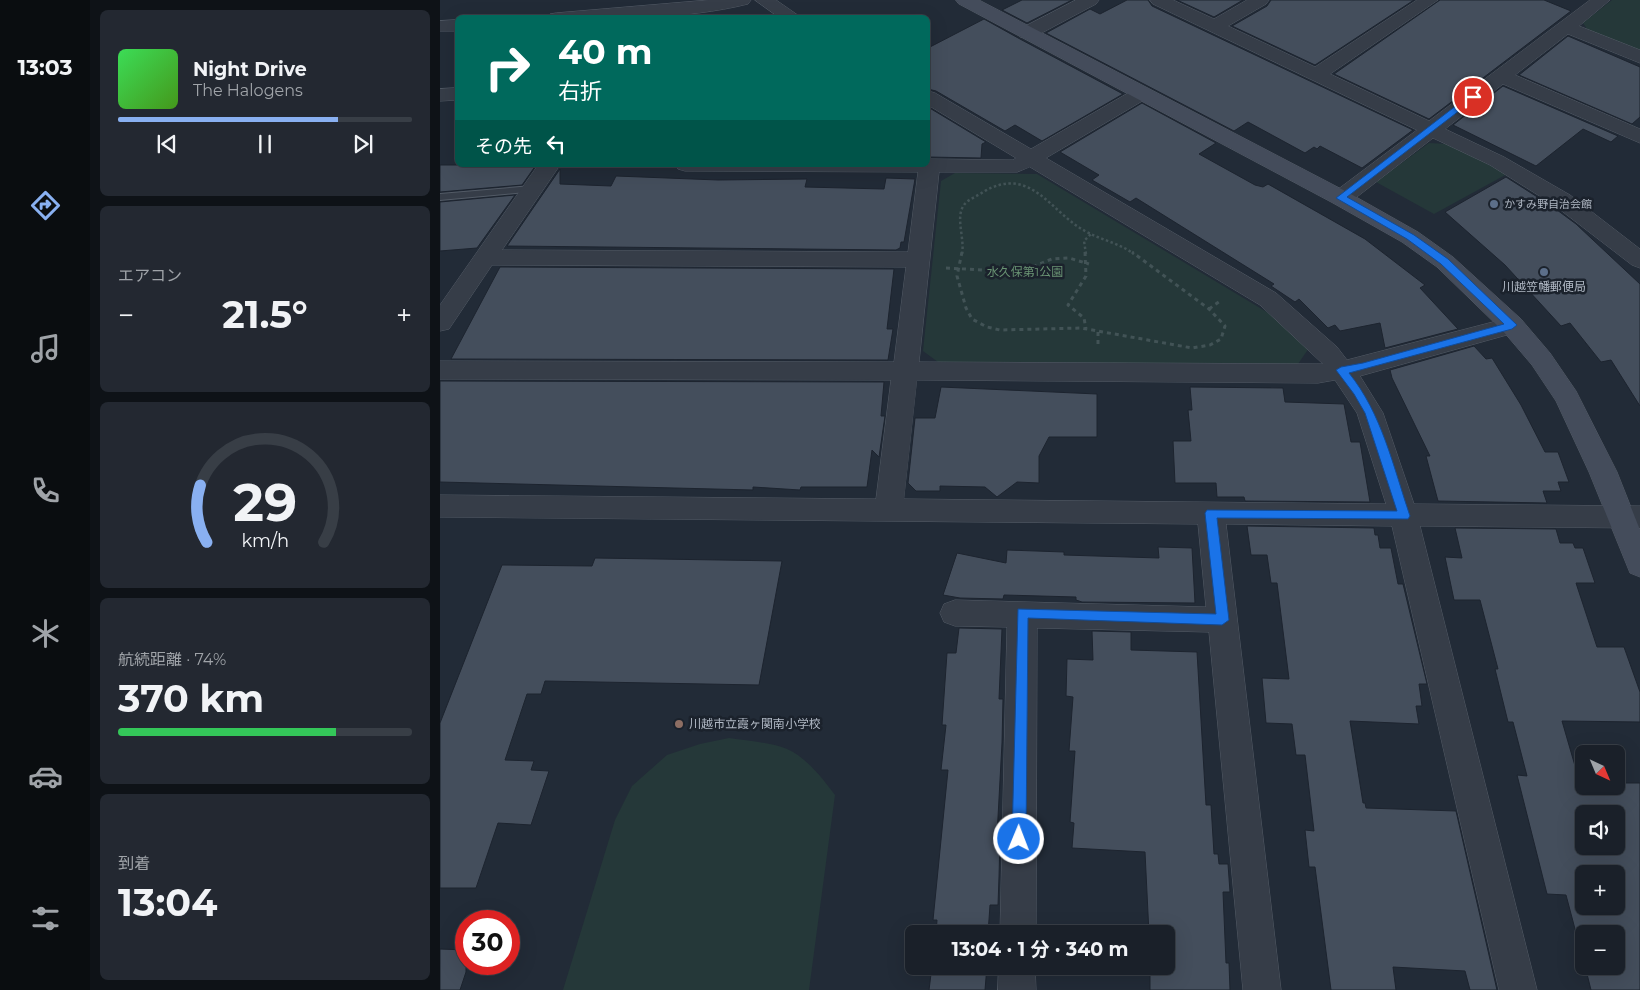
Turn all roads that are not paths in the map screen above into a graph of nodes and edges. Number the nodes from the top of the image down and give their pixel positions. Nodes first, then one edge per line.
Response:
1 (742, 0) edge
2 (764, 0) edge
3 (965, 0) edge
4 (1090, 0) edge
5 (1159, 0) edge
6 (1260, 0) edge
7 (1429, 0) edge
8 (1601, 0) edge
9 (642, 14) edge
10 (620, 15) edge
11 (788, 15) edge
12 (455, 25) edge
13 (440, 26) edge
14 (1215, 26) junction
15 (1566, 27) junction
16 (1027, 33) junction
17 (1640, 57) edge
18 (1317, 74) junction
19 (1502, 76) junction
20 (1142, 93) junction
21 (455, 94) edge
22 (440, 95) edge
23 (930, 99) edge
24 (1430, 128) junction
25 (1640, 137) edge
26 (1030, 158) junction
27 (930, 166) edge
28 (548, 167) edge
29 (929, 167) edge
30 (532, 189) junction
31 (440, 196) edge
32 (1340, 198) junction
33 (487, 257) junction
34 (1640, 260) edge
35 (918, 264) junction
36 (440, 323) edge
37 (1512, 325) junction
38 (440, 370) edge
39 (1341, 370) junction
40 (903, 372) junction
41 (440, 506) edge
42 (889, 510) junction
43 (1211, 513) junction
44 (1404, 516) junction
45 (1630, 516) edge
46 (1640, 565) edge
47 (955, 613) dead end
48 (1022, 613) junction
49 (1222, 620) junction
50 (1018, 925) edge
51 (1017, 975) edge
52 (1017, 990) edge
53 (1262, 990) edge
54 (1518, 990) edge

1 - 9 street
2 - 11 street
3 - 16 street
4 - 16 street
5 - 14 street
6 - 14 street
7 - 18 street
8 - 15 street
9 - 10 street
12 - 13 street
14 - 18 street
15 - 17 street
15 - 19 street
16 - 20 street
18 - 24 street
19 - 24 street
19 - 25 street
20 - 26 street
20 - 32 street
21 - 22 street
23 - 26 street
24 - 32 street
24 - 34 street
26 - 27 street
26 - 39 street
28 - 30 street
29 - 35 street
30 - 31 lane
30 - 33 street
32 - 37 street
33 - 35 street
33 - 36 street
35 - 40 street
37 - 39 street
37 - 45 street
38 - 40 street
39 - 40 street
39 - 44 street
40 - 42 street
41 - 42 street
42 - 43 street
43 - 44 street
43 - 49 street
44 - 45 street
44 - 54 street
45 - 46 street
47 - 48 street
48 - 49 street
48 - 50 street
49 - 53 street
51 - 52 street

